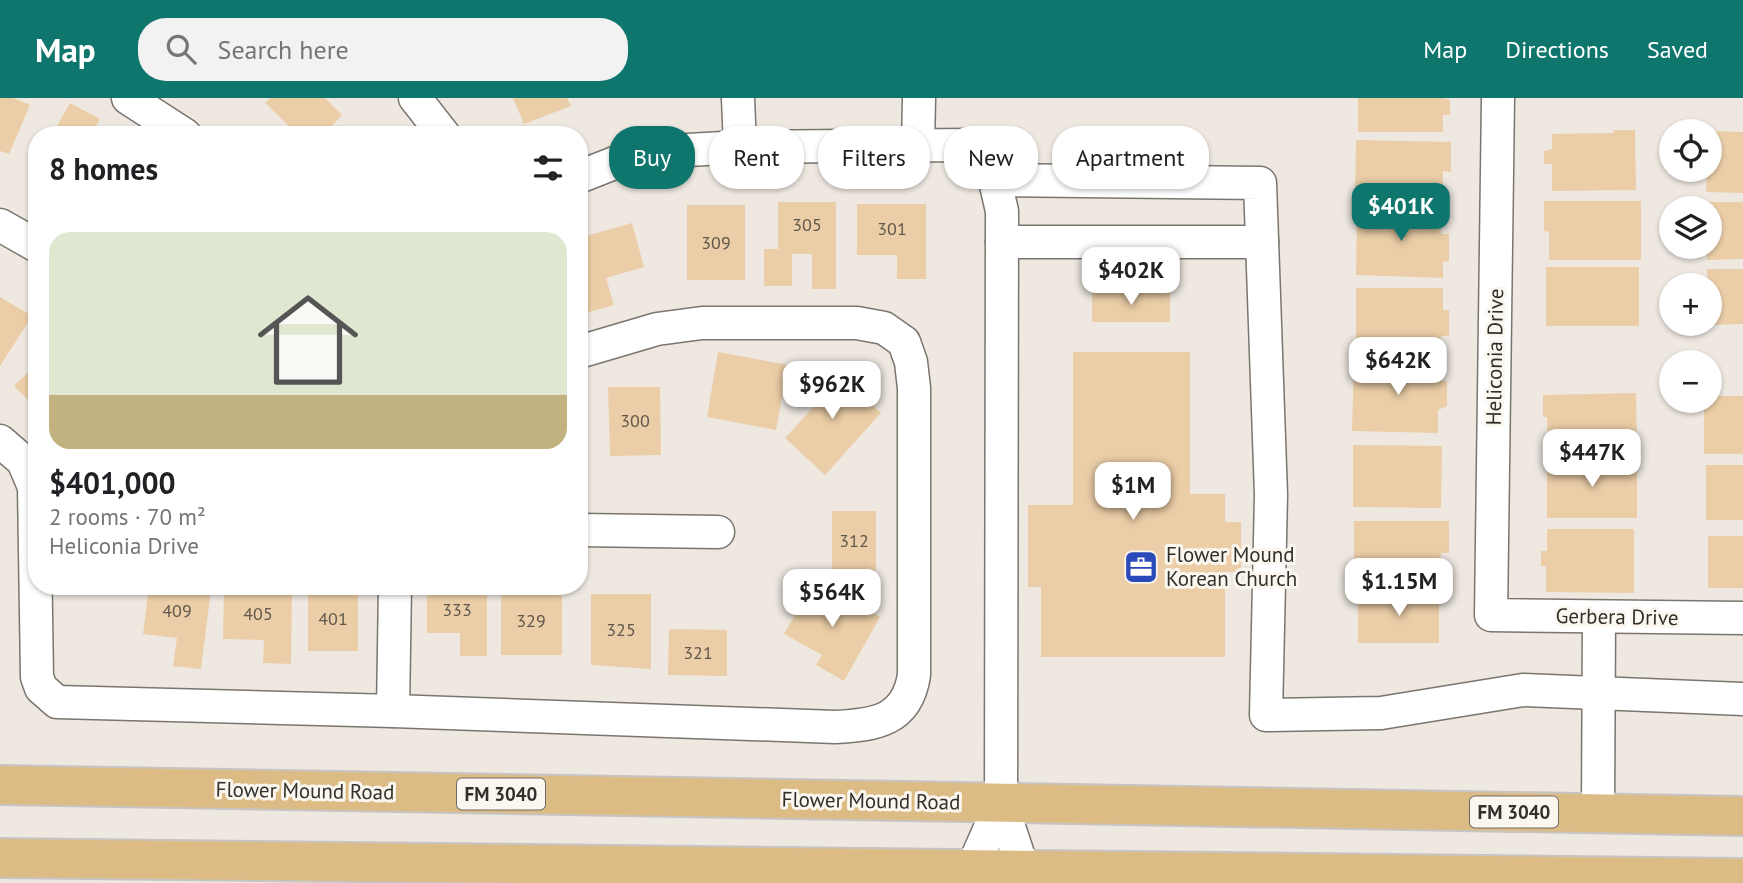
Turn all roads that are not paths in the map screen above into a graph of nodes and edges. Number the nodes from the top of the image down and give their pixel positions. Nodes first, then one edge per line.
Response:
1 (128, 98) edge
2 (415, 98) edge
3 (738, 98) edge
4 (919, 98) edge
5 (1499, 98) edge
6 (171, 126) edge
7 (437, 126) edge
8 (739, 126) edge
9 (923, 126) edge
10 (709, 149) edge
11 (588, 173) edge
12 (1038, 180) edge
13 (997, 189) edge
14 (0, 225) edge
15 (28, 241) edge
16 (1002, 242) junction
17 (1262, 242) junction
18 (588, 349) edge
19 (0, 441) edge
20 (28, 473) edge
21 (588, 522) edge
22 (718, 532) dead end
23 (36, 595) edge
24 (395, 595) edge
25 (1492, 615) joint
26 (1599, 617) junction
27 (1743, 618) edge
28 (1599, 694) junction
29 (1743, 699) edge
30 (393, 711) junction
31 (0, 785) edge
32 (1001, 803) junction
33 (1598, 813) junction
34 (1743, 816) edge
35 (0, 858) edge
36 (971, 877) edge
37 (1024, 877) edge
38 (1743, 878) edge

1 - 6 street
2 - 7 street
3 - 8 street
4 - 9 street
5 - 25 street, Heliconia Drive
10 - 11 street
12 - 17 street
13 - 16 street
14 - 15 street
16 - 17 street
16 - 32 street
17 - 28 street
18 - 30 street
19 - 20 street
21 - 22 street
23 - 30 street
24 - 30 street
25 - 26 street, Gerbera Drive
26 - 27 street, Gerbera Drive
26 - 28 street
28 - 29 street
28 - 33 street
31 - 32 main road, Flower Mound Road / FM 3040
32 - 33 main road, Flower Mound Road / FM 3040
32 - 36 street
32 - 37 street
33 - 34 main road, Flower Mound Road / FM 3040
35 - 36 main road
36 - 37 main road
37 - 38 main road

